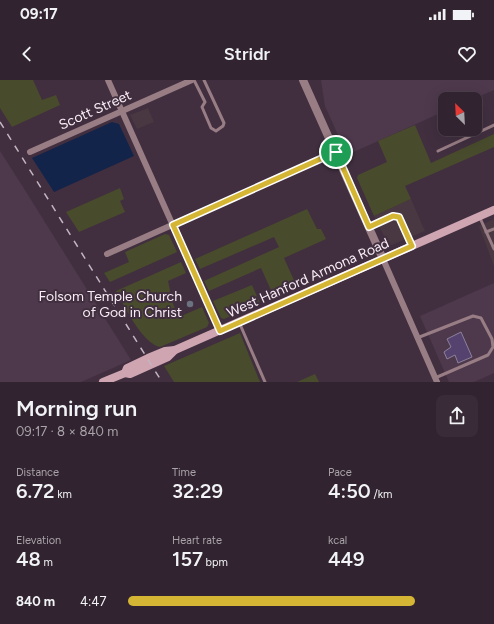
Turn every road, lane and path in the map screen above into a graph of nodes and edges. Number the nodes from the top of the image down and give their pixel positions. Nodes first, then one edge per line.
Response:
1 (108, 80) edge
2 (193, 80) edge
3 (204, 80) edge
4 (303, 80) edge
5 (121, 111) junction
6 (494, 125) edge
7 (438, 151) dead end
8 (30, 152) dead end
9 (336, 152) junction
10 (494, 210) edge
11 (479, 216) junction
12 (173, 225) junction
13 (369, 227) junction
14 (494, 229) edge
15 (486, 232) junction
16 (412, 246) junction
17 (494, 250) edge
18 (107, 254) dead end
19 (383, 259) junction
20 (239, 322) junction
21 (220, 331) junction
22 (418, 338) junction
23 (436, 380) edge
24 (103, 382) edge
25 (265, 382) edge

1 - 5 street
2 - 3 lane
2 - 5 street, Scott Street
4 - 9 street
5 - 8 street, Scott Street
5 - 12 street
6 - 7 lane
9 - 12 street
9 - 13 street
10 - 11 main road, West Hanford Armona Road
11 - 15 lane
11 - 16 main road, West Hanford Armona Road
12 - 18 street
12 - 21 street
13 - 16 lane
13 - 19 street
14 - 15 lane
15 - 17 lane
16 - 19 main road, West Hanford Armona Road
19 - 20 main road, West Hanford Armona Road
19 - 22 street
20 - 21 main road, West Hanford Armona Road
20 - 25 lane
21 - 24 main road, West Hanford Armona Road
22 - 23 street
22 - 23 lane

